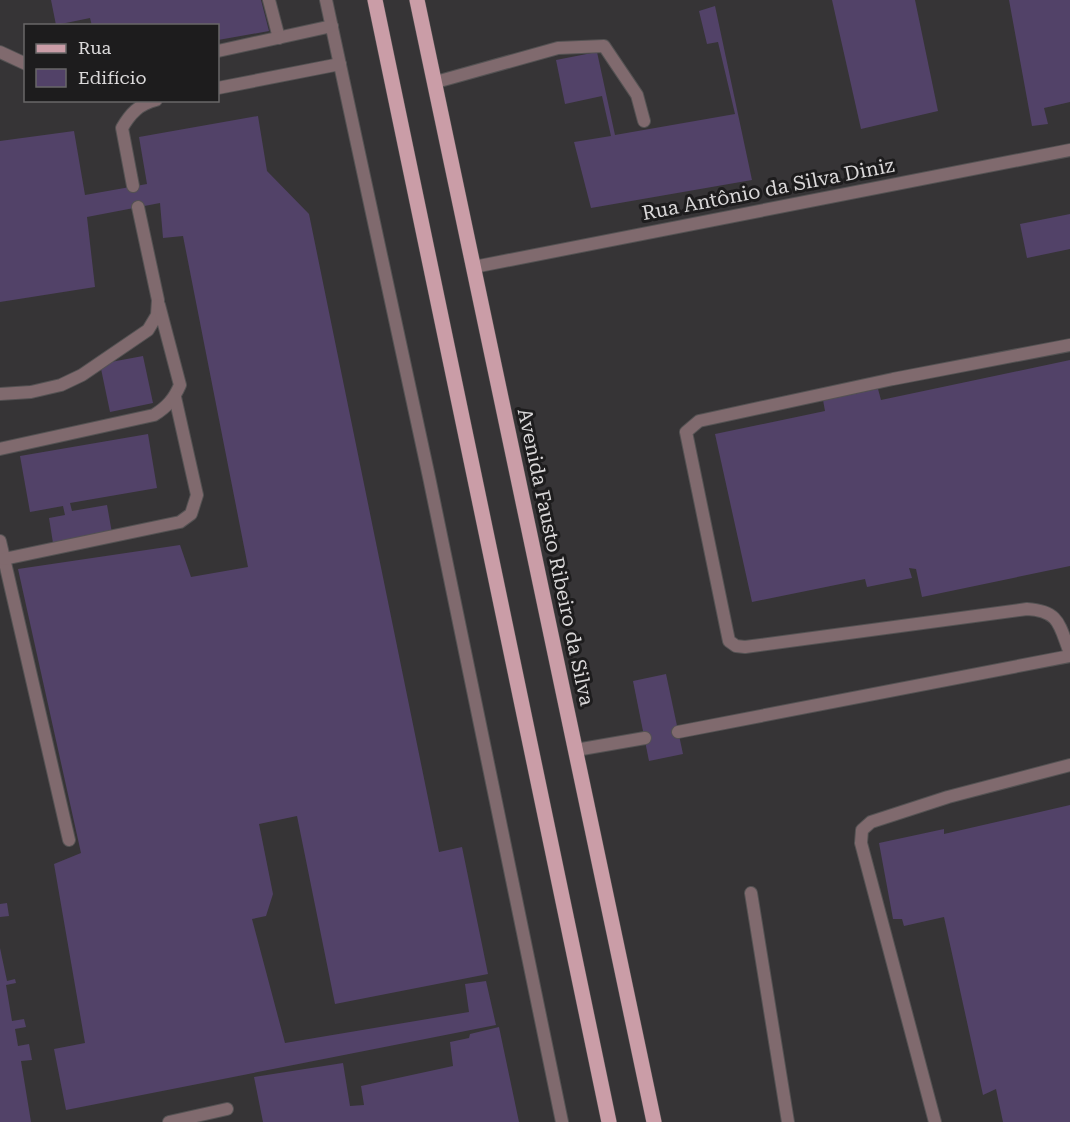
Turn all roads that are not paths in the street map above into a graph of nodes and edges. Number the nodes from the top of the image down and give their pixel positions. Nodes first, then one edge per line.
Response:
1 (269, 0) edge
2 (326, 0) edge
3 (375, 0) edge
4 (417, 0) edge
5 (332, 26) junction
6 (279, 38) junction
7 (219, 51) edge
8 (0, 52) edge
9 (24, 63) edge
10 (340, 64) junction
11 (436, 82) junction
12 (219, 88) edge
13 (146, 102) edge
14 (644, 121) dead end
15 (1070, 150) edge
16 (133, 186) dead end
17 (138, 207) dead end
18 (474, 267) junction
19 (158, 300) junction
20 (1070, 345) edge
21 (0, 394) edge
22 (176, 397) junction
23 (0, 449) edge
24 (0, 541) edge
25 (4, 559) junction
26 (1070, 655) edge
27 (678, 732) dead end
28 (645, 738) dead end
29 (576, 750) junction
30 (1070, 765) edge
31 (69, 840) dead end
32 (751, 893) dead end
33 (227, 1109) dead end
34 (169, 1122) edge
35 (561, 1122) edge
36 (609, 1122) edge
37 (654, 1122) edge
38 (788, 1122) edge
39 (935, 1122) edge

1 - 6 street
2 - 5 street
3 - 36 main road
4 - 11 main road, Avenida Fausto Ribeiro da Silva
5 - 6 street
5 - 10 street
6 - 7 street
8 - 9 street
10 - 12 street
10 - 35 street
11 - 14 street
11 - 18 main road, Avenida Fausto Ribeiro da Silva
13 - 16 street
15 - 18 street, Rua Antônio da Silva Diniz
17 - 19 street
18 - 29 main road, Avenida Fausto Ribeiro da Silva
19 - 21 street
19 - 22 street
20 - 26 street
22 - 23 street
22 - 25 street
24 - 25 street
25 - 31 street
26 - 27 street
28 - 29 street
29 - 37 main road, Avenida Fausto Ribeiro da Silva
30 - 39 street
32 - 38 street
33 - 34 street

